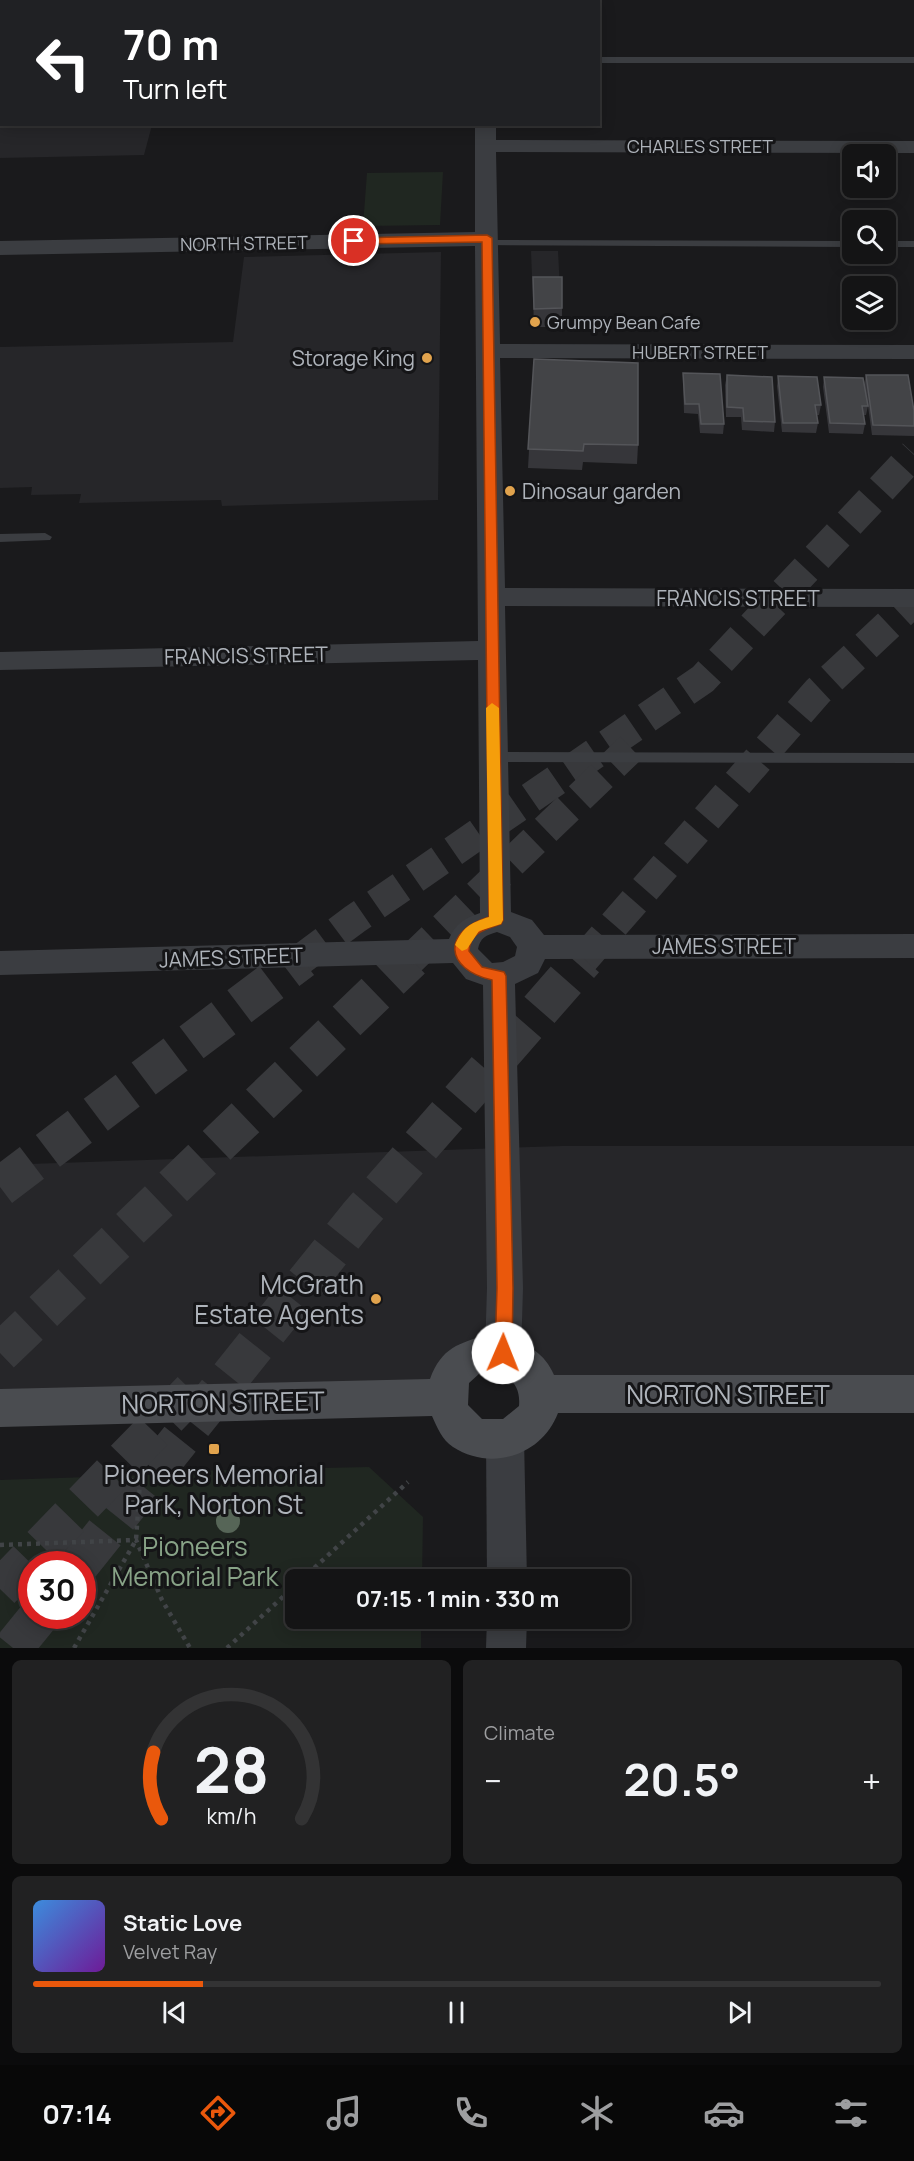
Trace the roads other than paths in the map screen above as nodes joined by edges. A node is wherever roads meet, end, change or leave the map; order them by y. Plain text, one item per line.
1 (600, 60) edge
2 (914, 60) edge
3 (485, 135) edge
4 (914, 147) edge
5 (487, 241) junction
6 (842, 244) edge
7 (896, 244) edge
8 (914, 244) edge
9 (0, 248) edge
10 (487, 351) junction
11 (914, 352) edge
12 (45, 537) dead end
13 (0, 538) edge
14 (491, 597) junction
15 (914, 598) edge
16 (491, 650) junction
17 (0, 661) edge
18 (493, 757) junction
19 (914, 758) edge
20 (496, 920) junction
21 (914, 946) edge
22 (534, 947) junction
23 (462, 951) junction
24 (0, 963) edge
25 (499, 976) junction
26 (503, 1353) junction
27 (541, 1394) junction
28 (914, 1394) edge
29 (445, 1397) junction
30 (0, 1408) edge
31 (505, 1438) junction
32 (507, 1569) edge
33 (507, 1629) edge
34 (506, 1648) edge

1 - 2 lane
3 - 4 street, CHARLES STREET
3 - 5 street
5 - 6 lane
5 - 9 street, NORTH STREET
5 - 10 street
7 - 8 lane
10 - 11 street, HUBERT STREET
10 - 14 street
12 - 13 lane
14 - 15 street, FRANCIS STREET
14 - 16 street
16 - 17 street, FRANCIS STREET
16 - 18 street
18 - 19 lane
18 - 20 street
20 - 22 street
20 - 23 street
21 - 22 street, JAMES STREET
22 - 25 street
23 - 24 street, JAMES STREET
23 - 25 street
25 - 26 street
26 - 27 street
26 - 29 street
27 - 28 street, NORTON STREET
27 - 31 street
29 - 30 street, NORTON STREET
29 - 31 street
31 - 32 street
33 - 34 street

